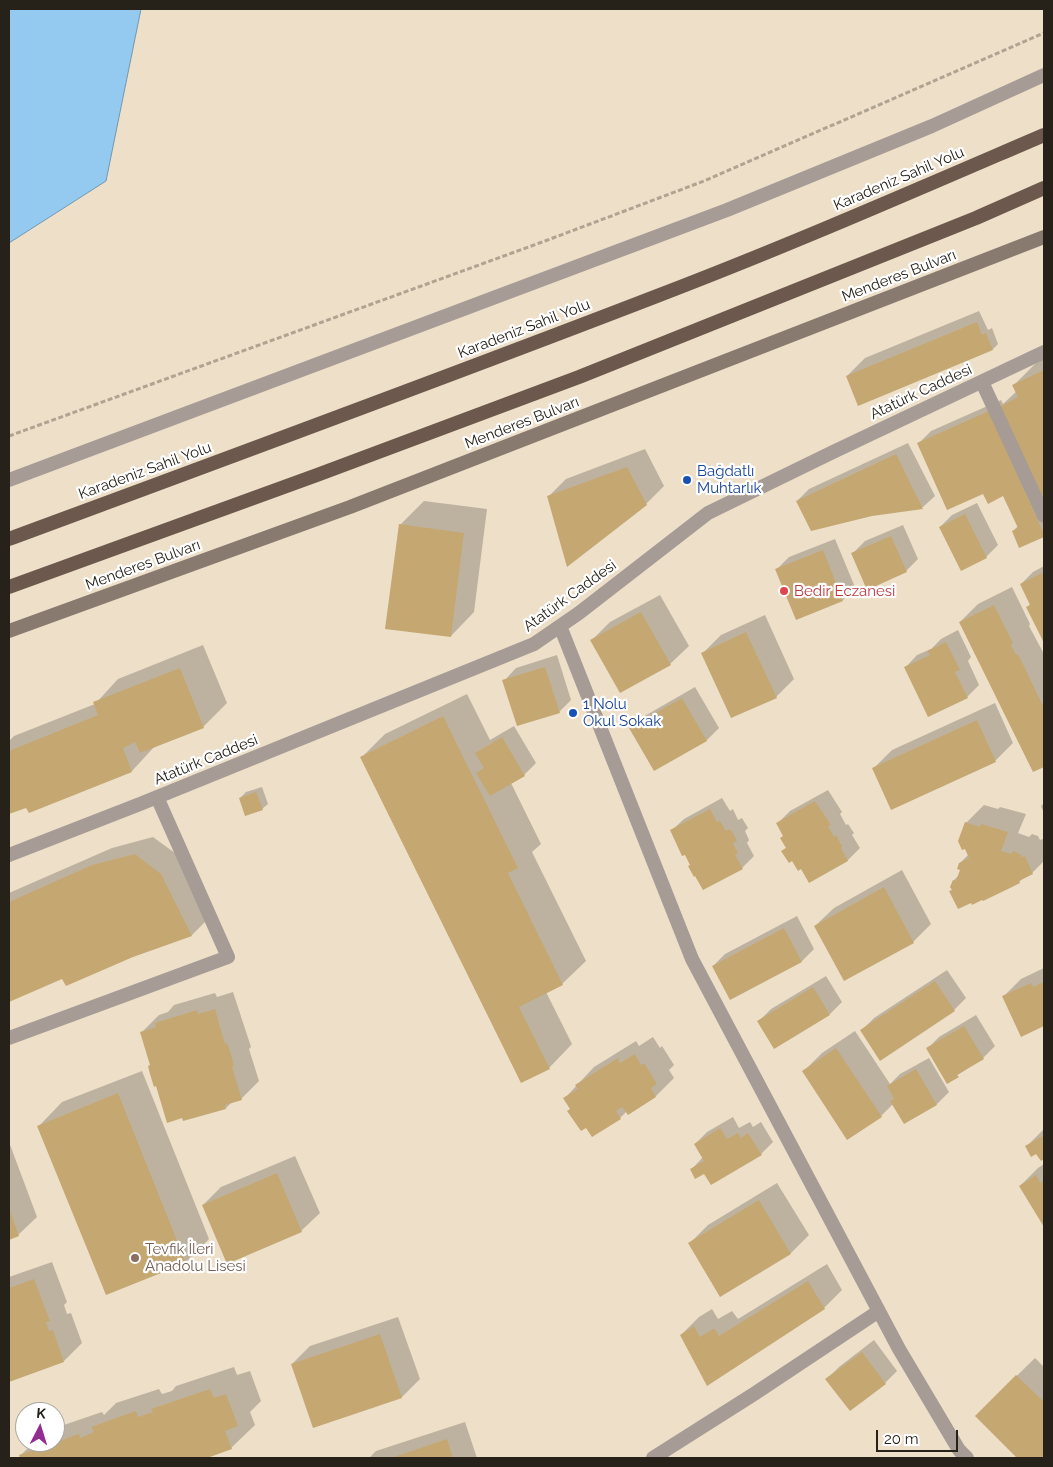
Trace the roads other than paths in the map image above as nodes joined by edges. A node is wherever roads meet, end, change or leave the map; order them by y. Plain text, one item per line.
1 (1044, 75) edge
2 (1044, 135) edge
3 (1044, 188) edge
4 (1044, 237) edge
5 (1044, 352) edge
6 (982, 382) junction
7 (9, 480) edge
8 (1044, 516) edge
9 (9, 539) edge
10 (9, 588) edge
11 (560, 626) junction
12 (9, 631) edge
13 (157, 797) junction
14 (9, 855) edge
15 (9, 1038) edge
16 (879, 1311) junction
17 (653, 1458) edge
18 (967, 1458) edge

1 - 7 street
2 - 9 highway, Karadeniz Sahil Yolu
3 - 10 highway
4 - 12 main road, Menderes Bulvarı
5 - 6 street, Atatürk Caddesi
6 - 8 street
6 - 11 street, Atatürk Caddesi
11 - 13 street, Atatürk Caddesi
11 - 16 street
13 - 14 street, Atatürk Caddesi
13 - 15 street
16 - 17 street
16 - 18 street

